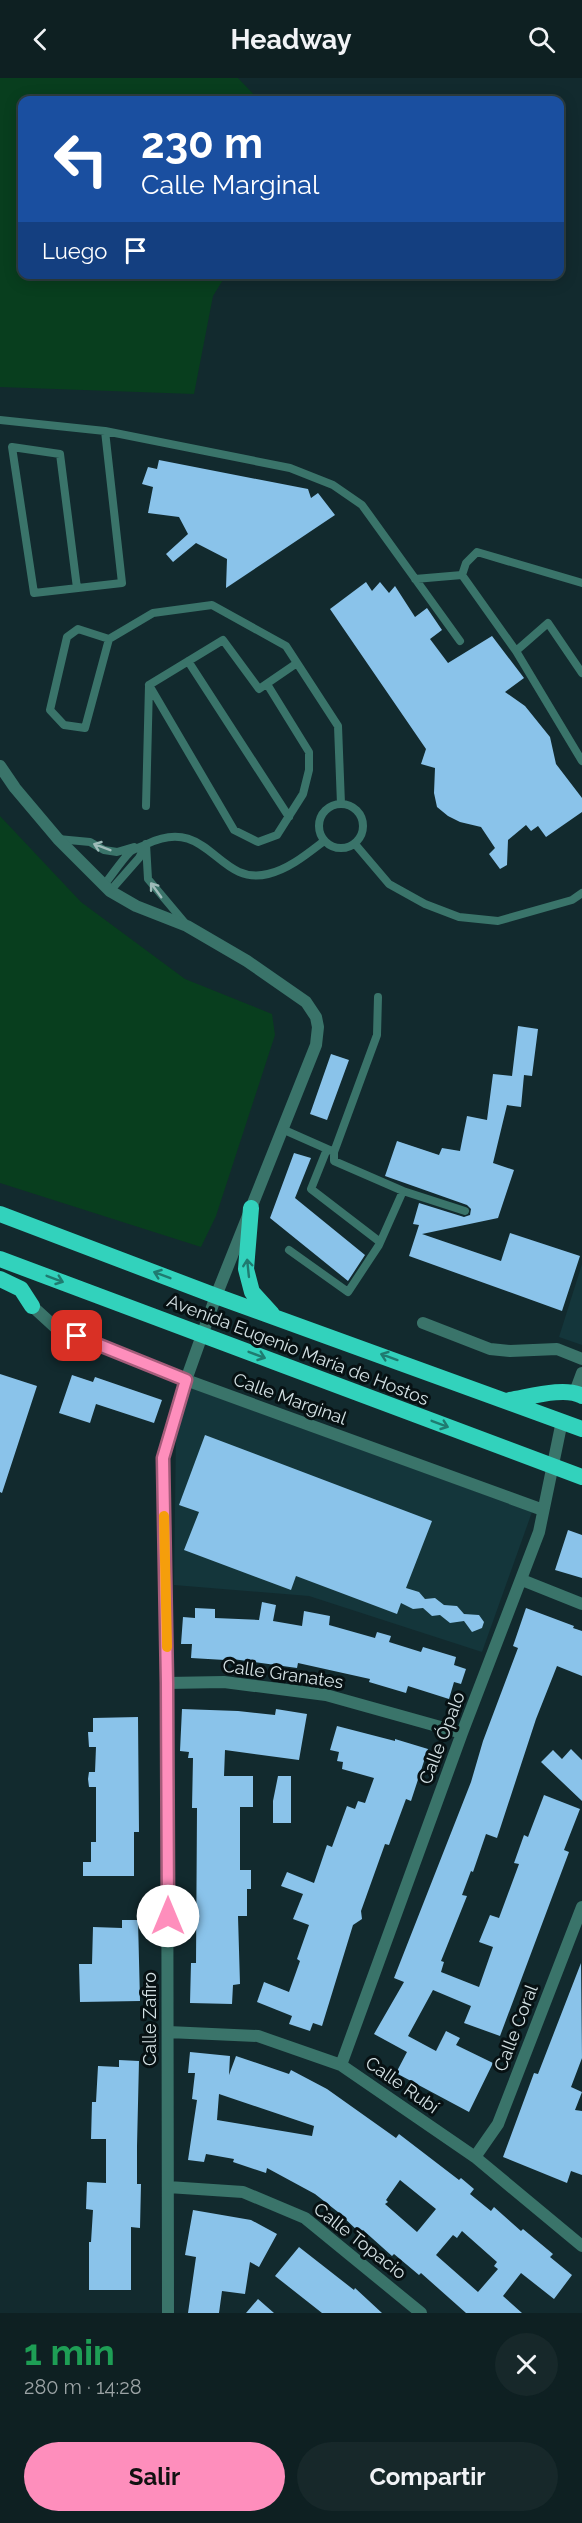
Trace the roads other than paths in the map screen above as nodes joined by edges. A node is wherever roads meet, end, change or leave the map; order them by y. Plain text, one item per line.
1 (0, 420) edge
2 (105, 432) junction
3 (462, 576) junction
4 (415, 579) junction
5 (582, 583) edge
6 (77, 588) junction
7 (109, 639) junction
8 (460, 641) dead end
9 (516, 651) junction
10 (188, 661) junction
11 (297, 663) junction
12 (582, 673) edge
13 (267, 684) junction
14 (148, 685) junction
15 (582, 761) edge
16 (0, 765) edge
17 (341, 804) junction
18 (146, 806) dead end
19 (289, 818) junction
20 (58, 839) junction
21 (324, 841) junction
22 (146, 844) junction
23 (355, 844) junction
24 (107, 888) junction
25 (582, 893) edge
26 (187, 926) junction
27 (378, 998) dead end
28 (282, 1129) junction
29 (330, 1151) junction
30 (403, 1191) junction
31 (251, 1208) junction
32 (465, 1211) dead end
33 (0, 1214) edge
34 (380, 1242) junction
35 (289, 1250) dead end
36 (0, 1258) edge
37 (0, 1279) edge
38 (216, 1296) junction
39 (32, 1306) joint
40 (275, 1317) junction
41 (423, 1323) dead end
42 (202, 1334) junction
43 (582, 1359) edge
44 (582, 1373) edge
45 (186, 1380) junction
46 (578, 1394) edge
47 (507, 1400) junction
48 (562, 1421) junction
49 (582, 1429) edge
50 (552, 1467) junction
51 (582, 1477) edge
52 (543, 1510) junction
53 (522, 1580) junction
54 (582, 1604) edge
55 (167, 1683) junction
56 (462, 1733) junction
57 (582, 1907) edge
58 (168, 2032) junction
59 (341, 2065) junction
60 (475, 2157) junction
61 (168, 2187) junction
62 (582, 2246) edge
63 (168, 2313) edge
64 (421, 2313) edge

1 - 2 lane
2 - 4 lane
2 - 6 lane
3 - 4 lane
3 - 5 lane
3 - 9 lane
4 - 8 lane
6 - 6 lane
7 - 7 lane
7 - 11 lane
9 - 12 lane
9 - 15 lane
10 - 13 lane
10 - 14 lane
10 - 19 lane
11 - 13 lane
11 - 17 lane
13 - 19 lane
14 - 18 lane
14 - 19 lane
16 - 20 street, Calle Zafiro
17 - 21 lane
17 - 23 lane
22 -> 20 lane
20 - 24 street, Calle Zafiro
21 - 22 lane
21 - 23 lane
22 - 24 lane
26 -> 22 lane
23 - 25 lane
24 - 26 street, Calle Zafiro
26 - 28 street, Calle Zafiro
27 - 29 lane
28 - 29 lane
28 - 31 street, Calle Zafiro
29 - 30 lane
29 - 34 lane
30 - 32 lane
30 - 34 lane
31 - 38 street, Calle Zafiro
40 -> 31 highway
38 -> 33 highway, Avenida Eugenio María de Hostos
34 - 35 lane
36 -> 42 highway, Avenida Eugenio María de Hostos
37 - 39 highway
38 - 40 highway, Avenida Eugenio María de Hostos
38 - 42 street, Calle Zafiro
39 - 45 street, Calle Marginal
47 -> 40 highway, Avenida Eugenio María de Hostos
41 - 43 street
42 - 45 street, Calle Zafiro
42 -> 50 highway, Avenida Eugenio María de Hostos
44 - 46 street
45 - 52 street, Calle Marginal
45 - 55 street, Calle Zafiro
46 - 47 highway
47 - 48 highway, Avenida Eugenio María de Hostos
48 - 49 highway, Avenida Eugenio María de Hostos
48 - 50 street, Calle Ópalo
50 - 51 highway, Avenida Eugenio María de Hostos
50 - 52 street, Calle Ópalo
52 - 53 street, Calle Ópalo
53 - 54 street
53 - 56 street, Calle Ópalo
55 - 56 street, Calle Granates
55 - 58 street, Calle Zafiro
56 - 59 street, Calle Ópalo
57 - 60 street, Calle Coral
58 - 59 street, Calle Rubí
58 - 61 street, Calle Zafiro
59 - 60 street, Calle Rubí
60 - 62 street, Calle Rubí
61 - 63 street, Calle Zafiro
61 - 64 street, Calle Topacio

